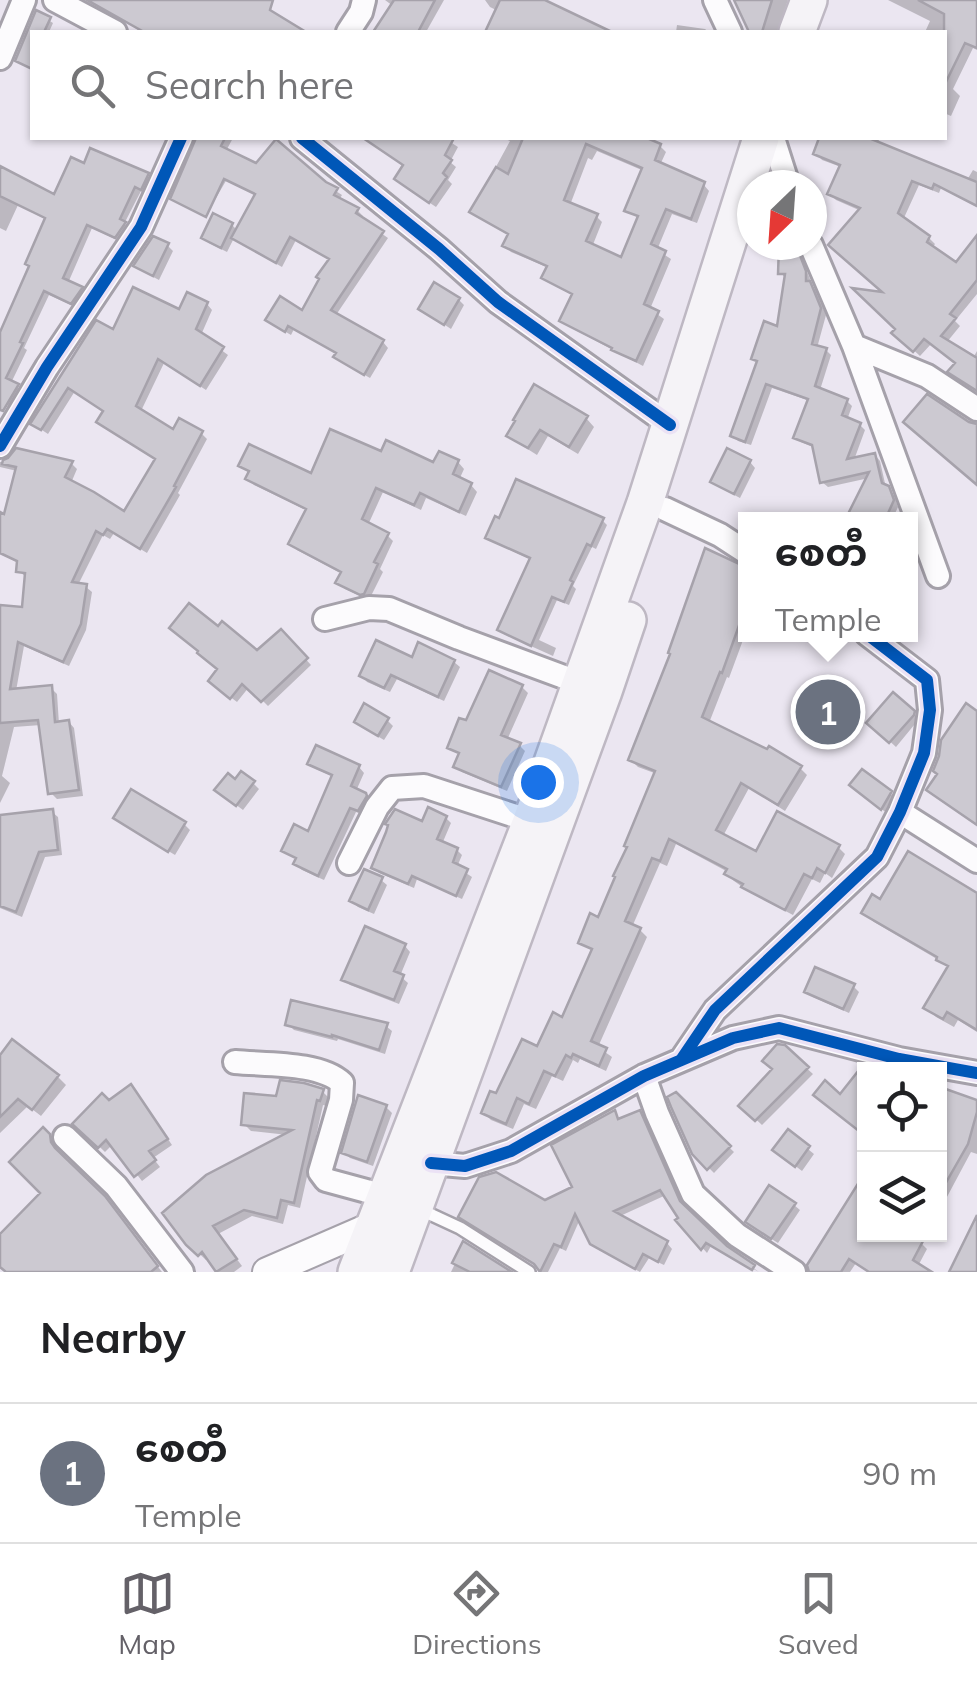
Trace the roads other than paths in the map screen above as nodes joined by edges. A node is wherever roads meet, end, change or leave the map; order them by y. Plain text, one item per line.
1 (24, 0) edge
2 (55, 0) edge
3 (364, 0) edge
4 (715, 0) edge
5 (809, 0) edge
6 (833, 0) edge
7 (111, 30) edge
8 (349, 30) edge
9 (729, 30) edge
10 (798, 30) edge
11 (822, 30) edge
12 (0, 58) edge
13 (179, 140) edge
14 (304, 140) edge
15 (775, 156) edge
16 (745, 260) edge
17 (817, 260) edge
18 (854, 346) junction
19 (977, 409) edge
20 (670, 425) junction
21 (0, 446) edge
22 (664, 509) junction
23 (915, 512) edge
24 (918, 521) edge
25 (738, 547) edge
26 (938, 576) dead end
27 (326, 619) dead end
28 (878, 642) edge
29 (580, 684) junction
30 (900, 812) junction
31 (531, 820) junction
32 (977, 861) edge
33 (349, 863) dead end
34 (681, 1060) junction
35 (235, 1062) dead end
36 (977, 1074) edge
37 (644, 1076) junction
38 (65, 1137) dead end
39 (431, 1163) junction
40 (391, 1210) junction
41 (182, 1272) edge
42 (267, 1272) edge
43 (356, 1272) edge
44 (391, 1272) edge
45 (529, 1272) edge
46 (794, 1272) edge

1 - 12 street
2 - 7 street
3 - 8 street
4 - 9 street
5 - 10 main road
6 - 11 main road
13 - 21 street
14 - 20 street
15 - 20 main road
16 - 22 main road
17 - 18 street
18 - 19 street
18 - 23 street
20 - 29 main road
22 - 25 street
22 - 39 main road
24 - 26 street
27 - 29 street
28 - 30 street
29 - 31 main road
30 - 32 street
30 - 34 street
31 - 33 street
31 - 40 main road
34 - 36 street
34 - 37 street
35 - 40 street
37 - 39 street
37 - 46 street
38 - 41 street
39 - 40 main road
40 - 42 street
40 - 43 main road
40 - 44 main road
40 - 45 lane

